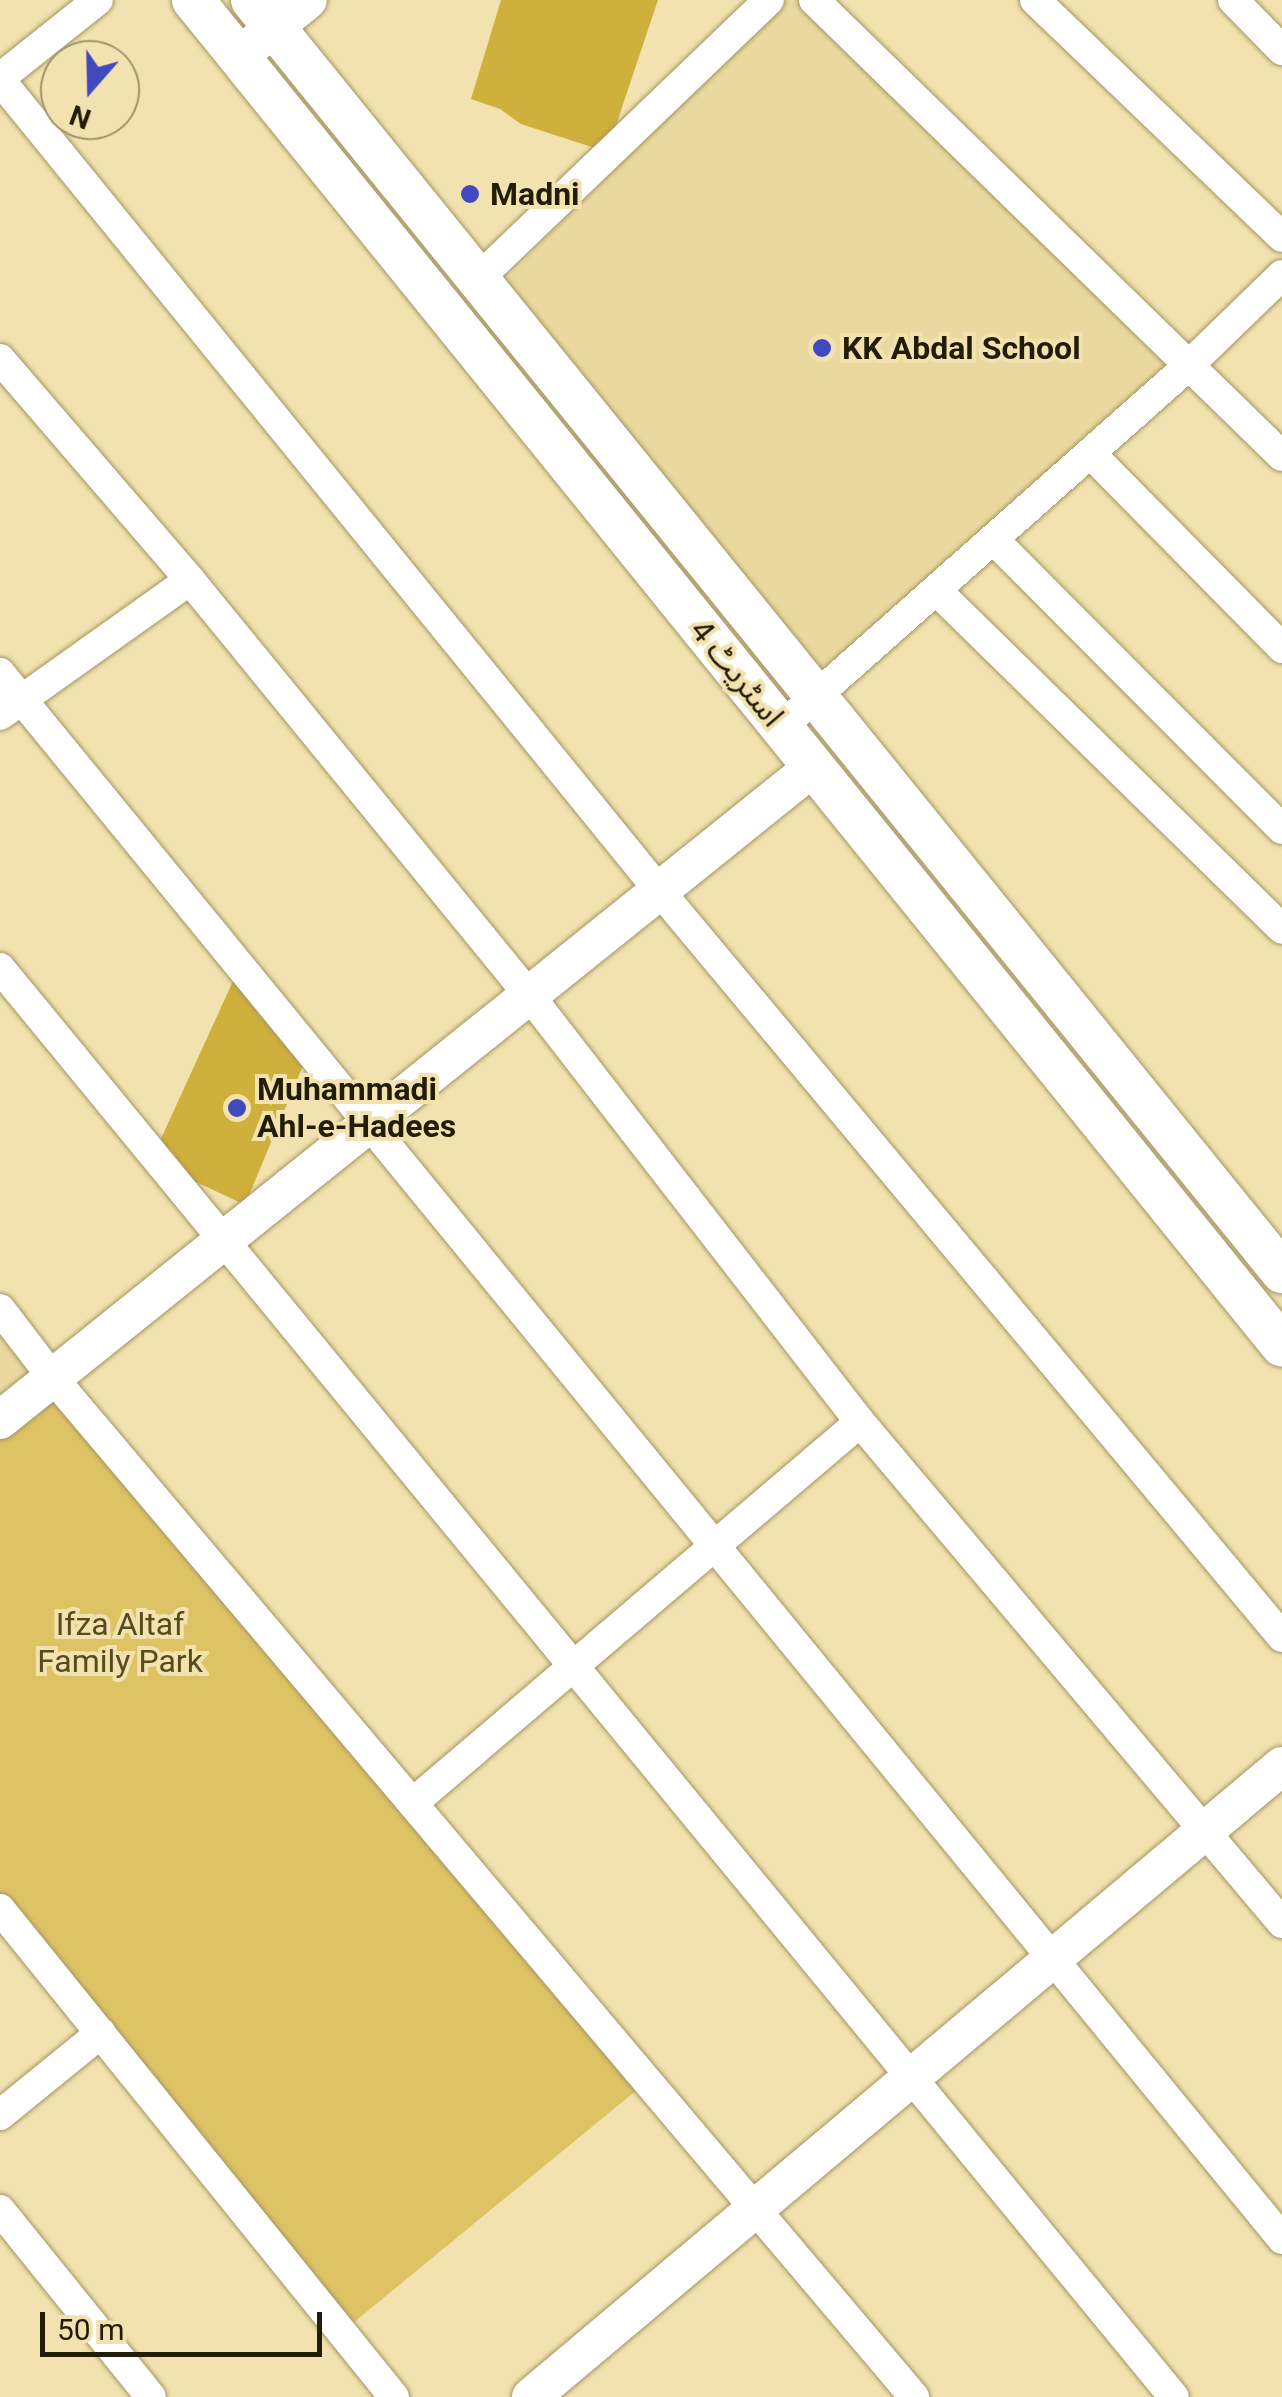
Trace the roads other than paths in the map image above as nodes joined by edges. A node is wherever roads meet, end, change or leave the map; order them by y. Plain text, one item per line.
1 (98, 0) edge
2 (192, 0) edge
3 (308, 0) edge
4 (769, 0) edge
5 (814, 0) edge
6 (1035, 0) edge
7 (1233, 0) edge
8 (263, 14) edge
9 (1282, 50) edge
10 (238, 57) junction
11 (0, 79) edge
12 (1282, 237) edge
13 (1282, 275) edge
14 (478, 278) junction
15 (0, 359) edge
16 (1187, 367) junction
17 (1090, 453) junction
18 (1282, 456) edge
19 (993, 540) junction
20 (190, 580) junction
21 (936, 590) junction
22 (1282, 648) edge
23 (0, 672) edge
24 (814, 698) junction
25 (10, 707) edge
26 (780, 728) junction
27 (812, 768) junction
28 (1282, 828) edge
29 (658, 889) junction
30 (1282, 929) edge
31 (0, 968) edge
32 (529, 995) junction
33 (368, 1124) junction
34 (225, 1240) junction
35 (1282, 1272) edge
36 (0, 1309) edge
37 (1282, 1346) edge
38 (53, 1378) junction
39 (0, 1420) edge
40 (860, 1422) junction
41 (713, 1547) junction
42 (1282, 1638) edge
43 (575, 1665) junction
44 (1282, 1766) edge
45 (414, 1802) junction
46 (1204, 1831) junction
47 (0, 1909) edge
48 (1282, 1923) edge
49 (1050, 1960) junction
50 (100, 2033) junction
51 (912, 2077) junction
52 (0, 2115) edge
53 (757, 2208) junction
54 (0, 2210) edge
55 (1282, 2239) edge
56 (152, 2397) edge
57 (394, 2397) edge
58 (531, 2397) edge
59 (914, 2397) edge
60 (1174, 2397) edge

1 - 11 street
2 - 10 main road, اسٹریٹ 4
3 - 8 street
4 - 14 street
5 - 16 street
6 - 12 street
7 - 9 street
8 - 10 street
8 - 14 main road, اسٹریٹ 4
10 - 26 main road, اسٹریٹ 4
11 - 29 street
13 - 16 street
14 - 24 main road, اسٹریٹ 4
15 - 20 street
16 - 17 street
16 - 18 street
17 - 19 street
17 - 22 street
19 - 21 street
19 - 28 street
20 - 25 street
20 - 32 street
21 - 24 street
21 - 30 street
23 - 25 street
24 - 26 street
24 - 35 main road, اسٹریٹ 4
25 - 33 street
26 - 27 main road, اسٹریٹ 4
27 - 29 street
27 - 37 main road, اسٹریٹ 4
29 - 32 street
29 - 42 street
31 - 34 street
32 - 33 street
32 - 40 street
33 - 34 street
33 - 41 street
34 - 38 street
34 - 43 street
36 - 38 street
38 - 39 street
38 - 45 street
40 - 41 street
40 - 46 street
41 - 43 street
41 - 49 street
43 - 45 street
43 - 51 street
44 - 46 street
45 - 53 street
46 - 48 street
46 - 49 street
47 - 50 street
49 - 51 street
49 - 55 street
50 - 52 street
50 - 57 street
51 - 53 street
51 - 60 street
53 - 58 street
53 - 59 street
54 - 56 street

